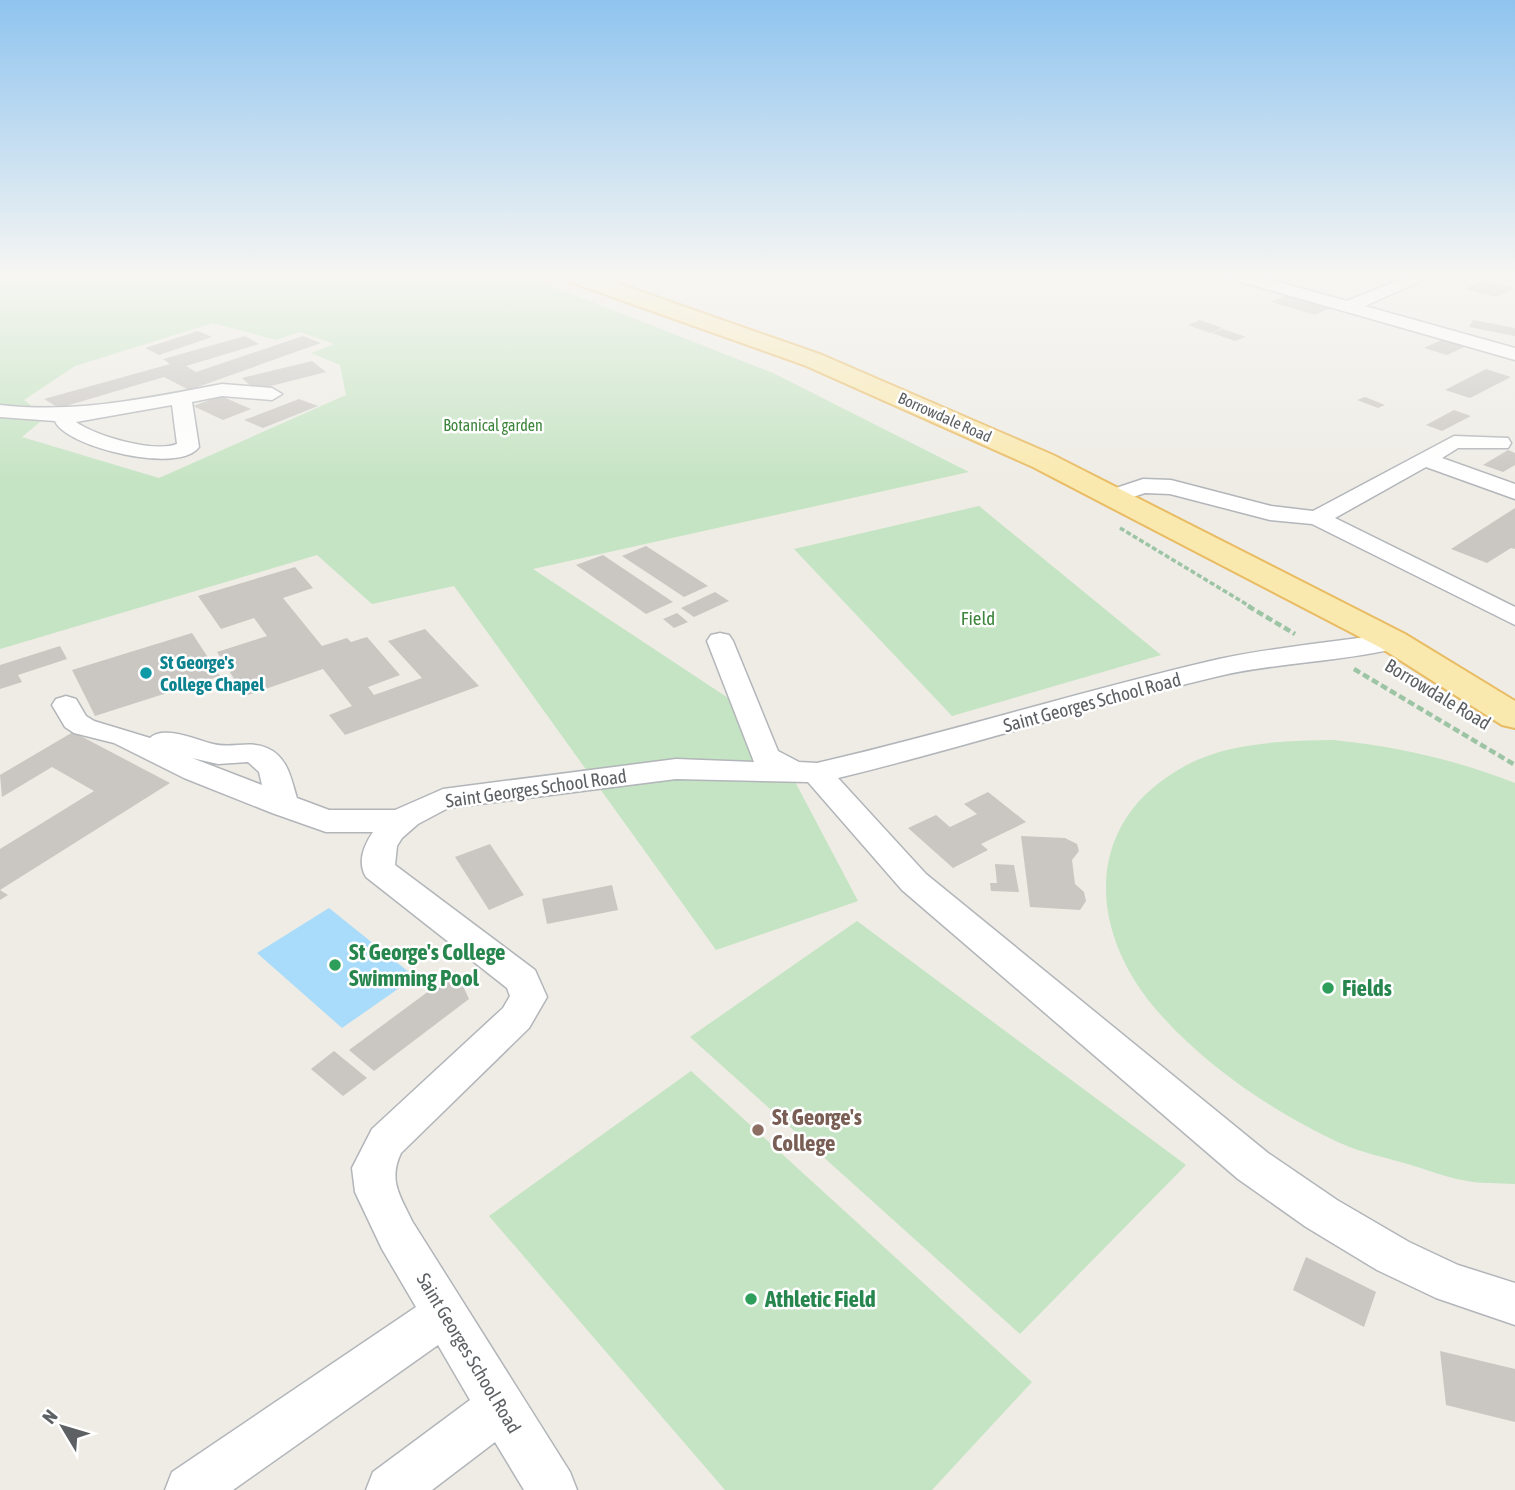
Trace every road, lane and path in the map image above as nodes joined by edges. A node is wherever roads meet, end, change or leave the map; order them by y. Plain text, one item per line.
1 (765, 344) edge
2 (1479, 344) edge
3 (1515, 354) edge
4 (272, 394) dead end
5 (181, 397) junction
6 (0, 411) edge
7 (65, 415) junction
8 (1500, 443) dead end
9 (1424, 459) junction
10 (1515, 492) edge
11 (1112, 497) junction
12 (1317, 517) junction
13 (1132, 522) junction
14 (1515, 617) edge
15 (720, 641) dead end
16 (1377, 644) junction
17 (1327, 653) junction
18 (66, 705) dead end
19 (1515, 717) edge
20 (1515, 740) edge
21 (1515, 765) edge
22 (817, 773) junction
23 (403, 821) junction
24 (1515, 1304) edge
25 (444, 1313) junction
26 (501, 1407) junction
27 (190, 1490) edge
28 (391, 1490) edge
29 (552, 1490) edge

1 - 11 main road, Borrowdale Road
2 - 3 street
4 - 5 street
5 - 7 street
5 - 7 street
6 - 7 street
8 - 9 street
9 - 10 street
9 - 12 street
11 - 12 street
11 - 13 main road, Borrowdale Road
12 - 14 street
13 - 16 main road, Borrowdale Road
13 - 17 path
15 - 22 street
16 - 17 street, Saint Georges School Road
16 - 19 main road, Borrowdale Road
16 - 20 main road, Borrowdale Road
17 - 21 path
17 - 22 street, Saint Georges School Road
18 - 23 street
22 - 23 street, Saint Georges School Road
22 - 24 street
23 - 25 street, Saint Georges School Road
25 - 26 street, Saint Georges School Road
25 - 27 street
26 - 28 street
26 - 29 street, Saint Georges School Road

